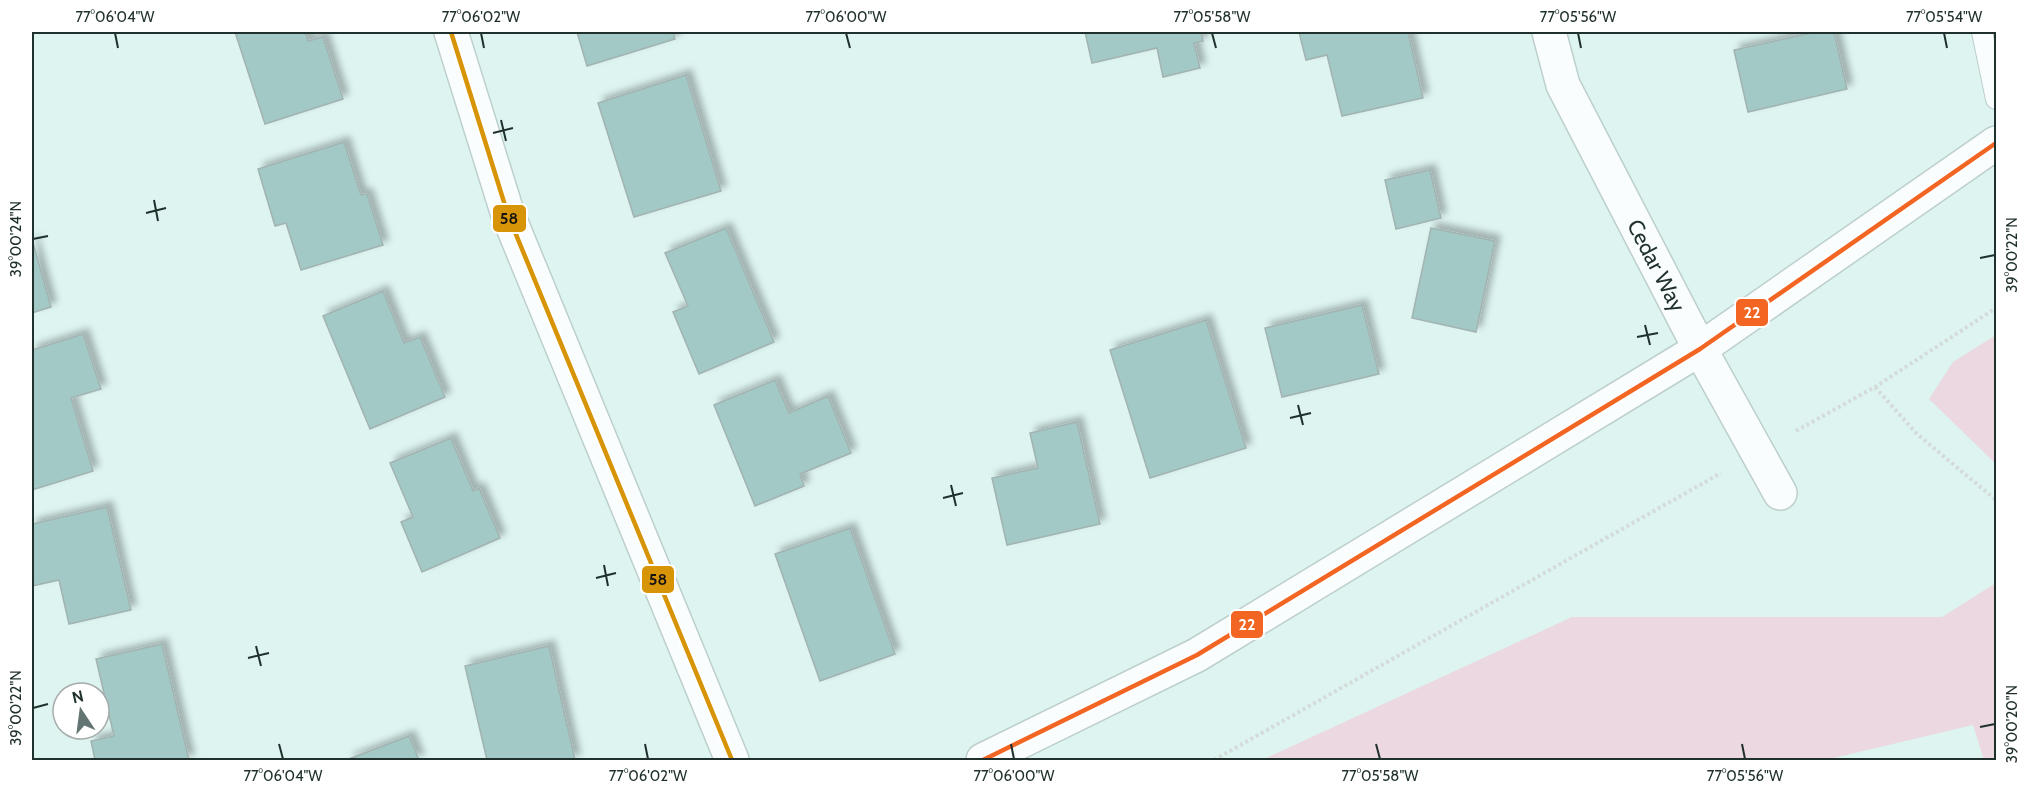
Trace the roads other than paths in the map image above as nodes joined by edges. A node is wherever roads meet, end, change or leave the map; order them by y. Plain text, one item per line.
1 (452, 32) edge
2 (1549, 32) edge
3 (1982, 32) edge
4 (1996, 99) edge
5 (1996, 143) edge
6 (1700, 349) junction
7 (1780, 493) dead end
8 (732, 760) edge
9 (983, 760) edge

1 - 8 street
2 - 6 street, Cedar Way
3 - 4 lane
5 - 6 street
6 - 7 street, Cedar Way
6 - 9 street

